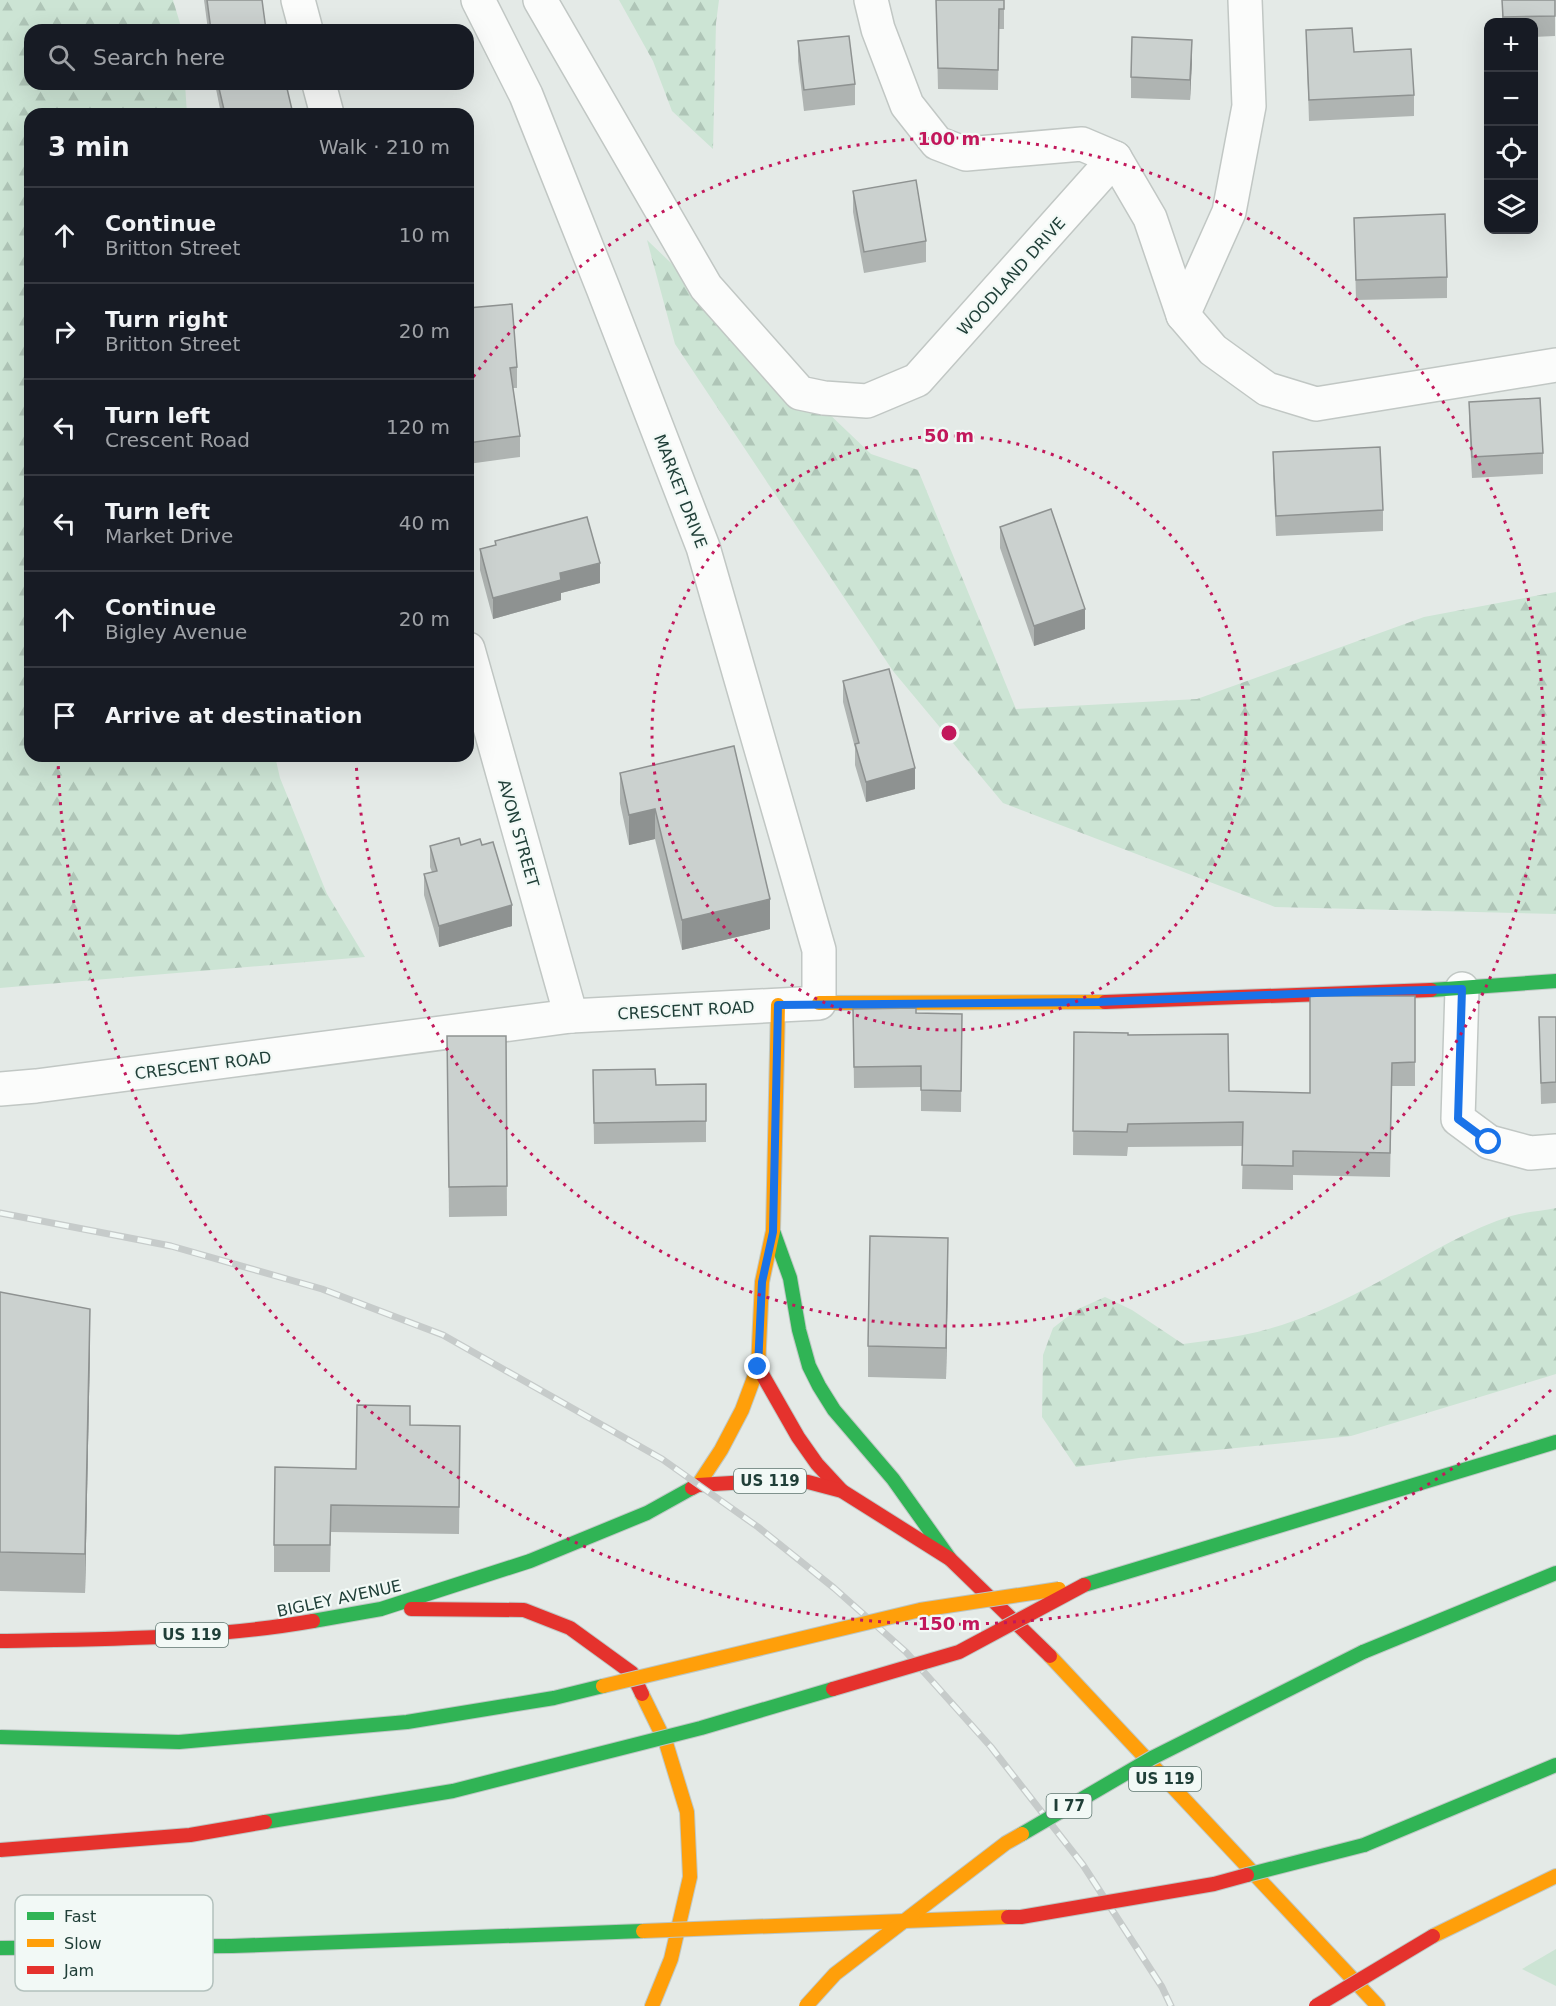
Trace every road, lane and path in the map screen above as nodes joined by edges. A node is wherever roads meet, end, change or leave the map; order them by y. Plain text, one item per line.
1 (298, 0) edge
2 (478, 0) edge
3 (540, 0) edge
4 (871, 0) edge
5 (1245, 0) edge
6 (304, 24) edge
7 (321, 90) edge
8 (325, 108) edge
9 (1115, 158) junction
10 (1183, 315) junction
11 (1556, 365) edge
12 (474, 670) edge
13 (1556, 981) edge
14 (1462, 989) junction
15 (819, 1003) junction
16 (778, 1005) junction
17 (571, 1016) junction
18 (0, 1089) edge
19 (1556, 1151) edge
20 (773, 1232) junction
21 (758, 1367) junction
22 (1556, 1442) edge
23 (698, 1485) junction
24 (842, 1491) junction
25 (950, 1558) junction
26 (1556, 1573) edge
27 (1084, 1585) junction
28 (381, 1609) junction
29 (0, 1641) edge
30 (0, 1737) edge
31 (1556, 1765) edge
32 (0, 1850) edge
33 (1556, 1876) edge
34 (213, 1946) edge
35 (0, 1948) edge
36 (15, 1948) edge
37 (1344, 1970) junction
38 (1351, 1997) dead end
39 (652, 2006) edge
40 (806, 2006) edge
41 (1316, 2006) edge
42 (1378, 2006) edge

1 - 6 street
2 - 15 street, MARKET DRIVE
3 - 9 street, WOODLAND DRIVE
4 - 9 street
5 - 10 street
7 - 8 street
9 - 10 street
10 - 11 street
12 - 17 street, AVON STREET
13 - 14 main road, CRESCENT ROAD
14 - 15 main road, CRESCENT ROAD
14 - 19 street
15 - 16 street, CRESCENT ROAD
16 - 17 street, CRESCENT ROAD
16 - 20 main road
17 - 18 street, CRESCENT ROAD
20 - 21 main road, BIGLEY AVENUE
20 - 25 main road
21 - 23 main road, BIGLEY AVENUE
21 - 24 main road
22 - 27 main road
23 - 24 main road, BIGLEY AVENUE / US 119
23 - 28 main road, BIGLEY AVENUE / US 119
24 - 25 main road, US 119
25 - 37 main road, US 119
26 - 40 main road, I 77, bridge
27 - 30 main road, bridge
27 - 32 main road, bridge
28 - 29 main road, BIGLEY AVENUE / US 119
28 - 39 main road
31 - 34 main road, bridge
33 - 41 main road, bridge
35 - 36 main road, bridge
37 - 38 main road
37 - 42 main road, US 119

